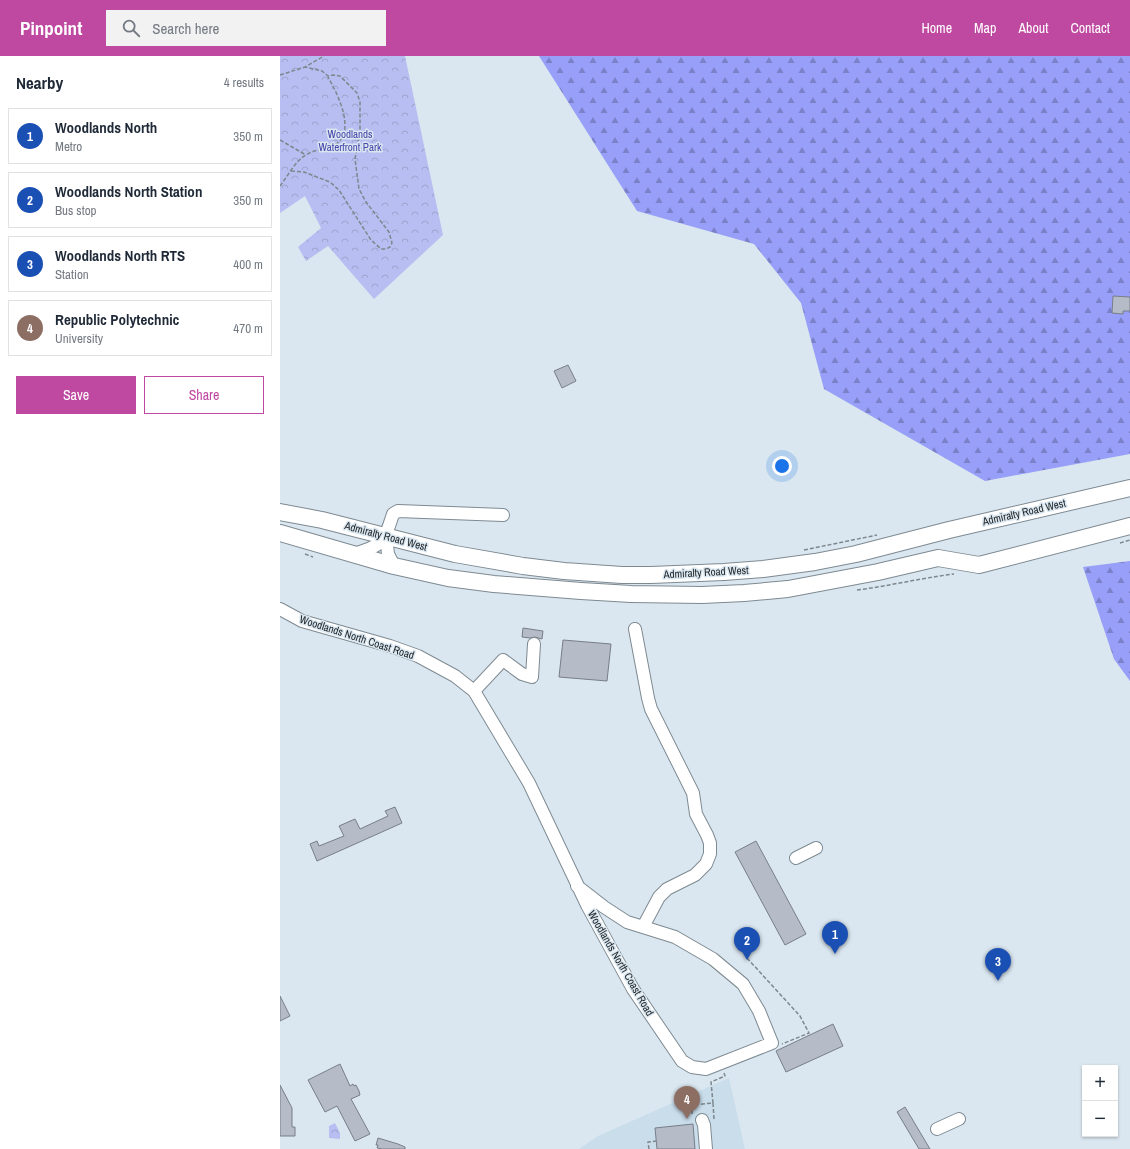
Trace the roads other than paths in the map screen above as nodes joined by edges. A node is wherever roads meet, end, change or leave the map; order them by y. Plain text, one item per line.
1 (1130, 488) edge
2 (1130, 491) edge
3 (1110, 492) junction
4 (280, 512) edge
5 (503, 515) dead end
6 (1130, 526) edge
7 (280, 533) edge
8 (386, 536) junction
9 (353, 554) junction
10 (394, 566) junction
11 (280, 609) edge
12 (635, 629) dead end
13 (534, 644) dead end
14 (474, 691) junction
15 (816, 848) dead end
16 (796, 858) dead end
17 (577, 886) junction
18 (643, 927) junction
19 (959, 1119) dead end
20 (702, 1120) dead end
21 (937, 1129) dead end
22 (706, 1149) edge

1 - 3 main road, Admiralty Road West
2 - 3 main road
3 - 8 main road, Admiralty Road West
4 - 8 main road, Admiralty Road West
5 - 8 street
6 - 10 main road, Admiralty Road West
7 - 9 main road, Admiralty Road West
8 - 9 street
8 - 10 street
9 - 10 main road, Admiralty Road West
11 - 14 street, Woodlands North Coast Road
12 - 18 street
13 - 14 street
14 - 17 street, Woodlands North Coast Road
15 - 16 street
17 - 18 street, Woodlands North Coast Road
17 - 18 street, Woodlands North Coast Road
19 - 21 street
20 - 22 street

